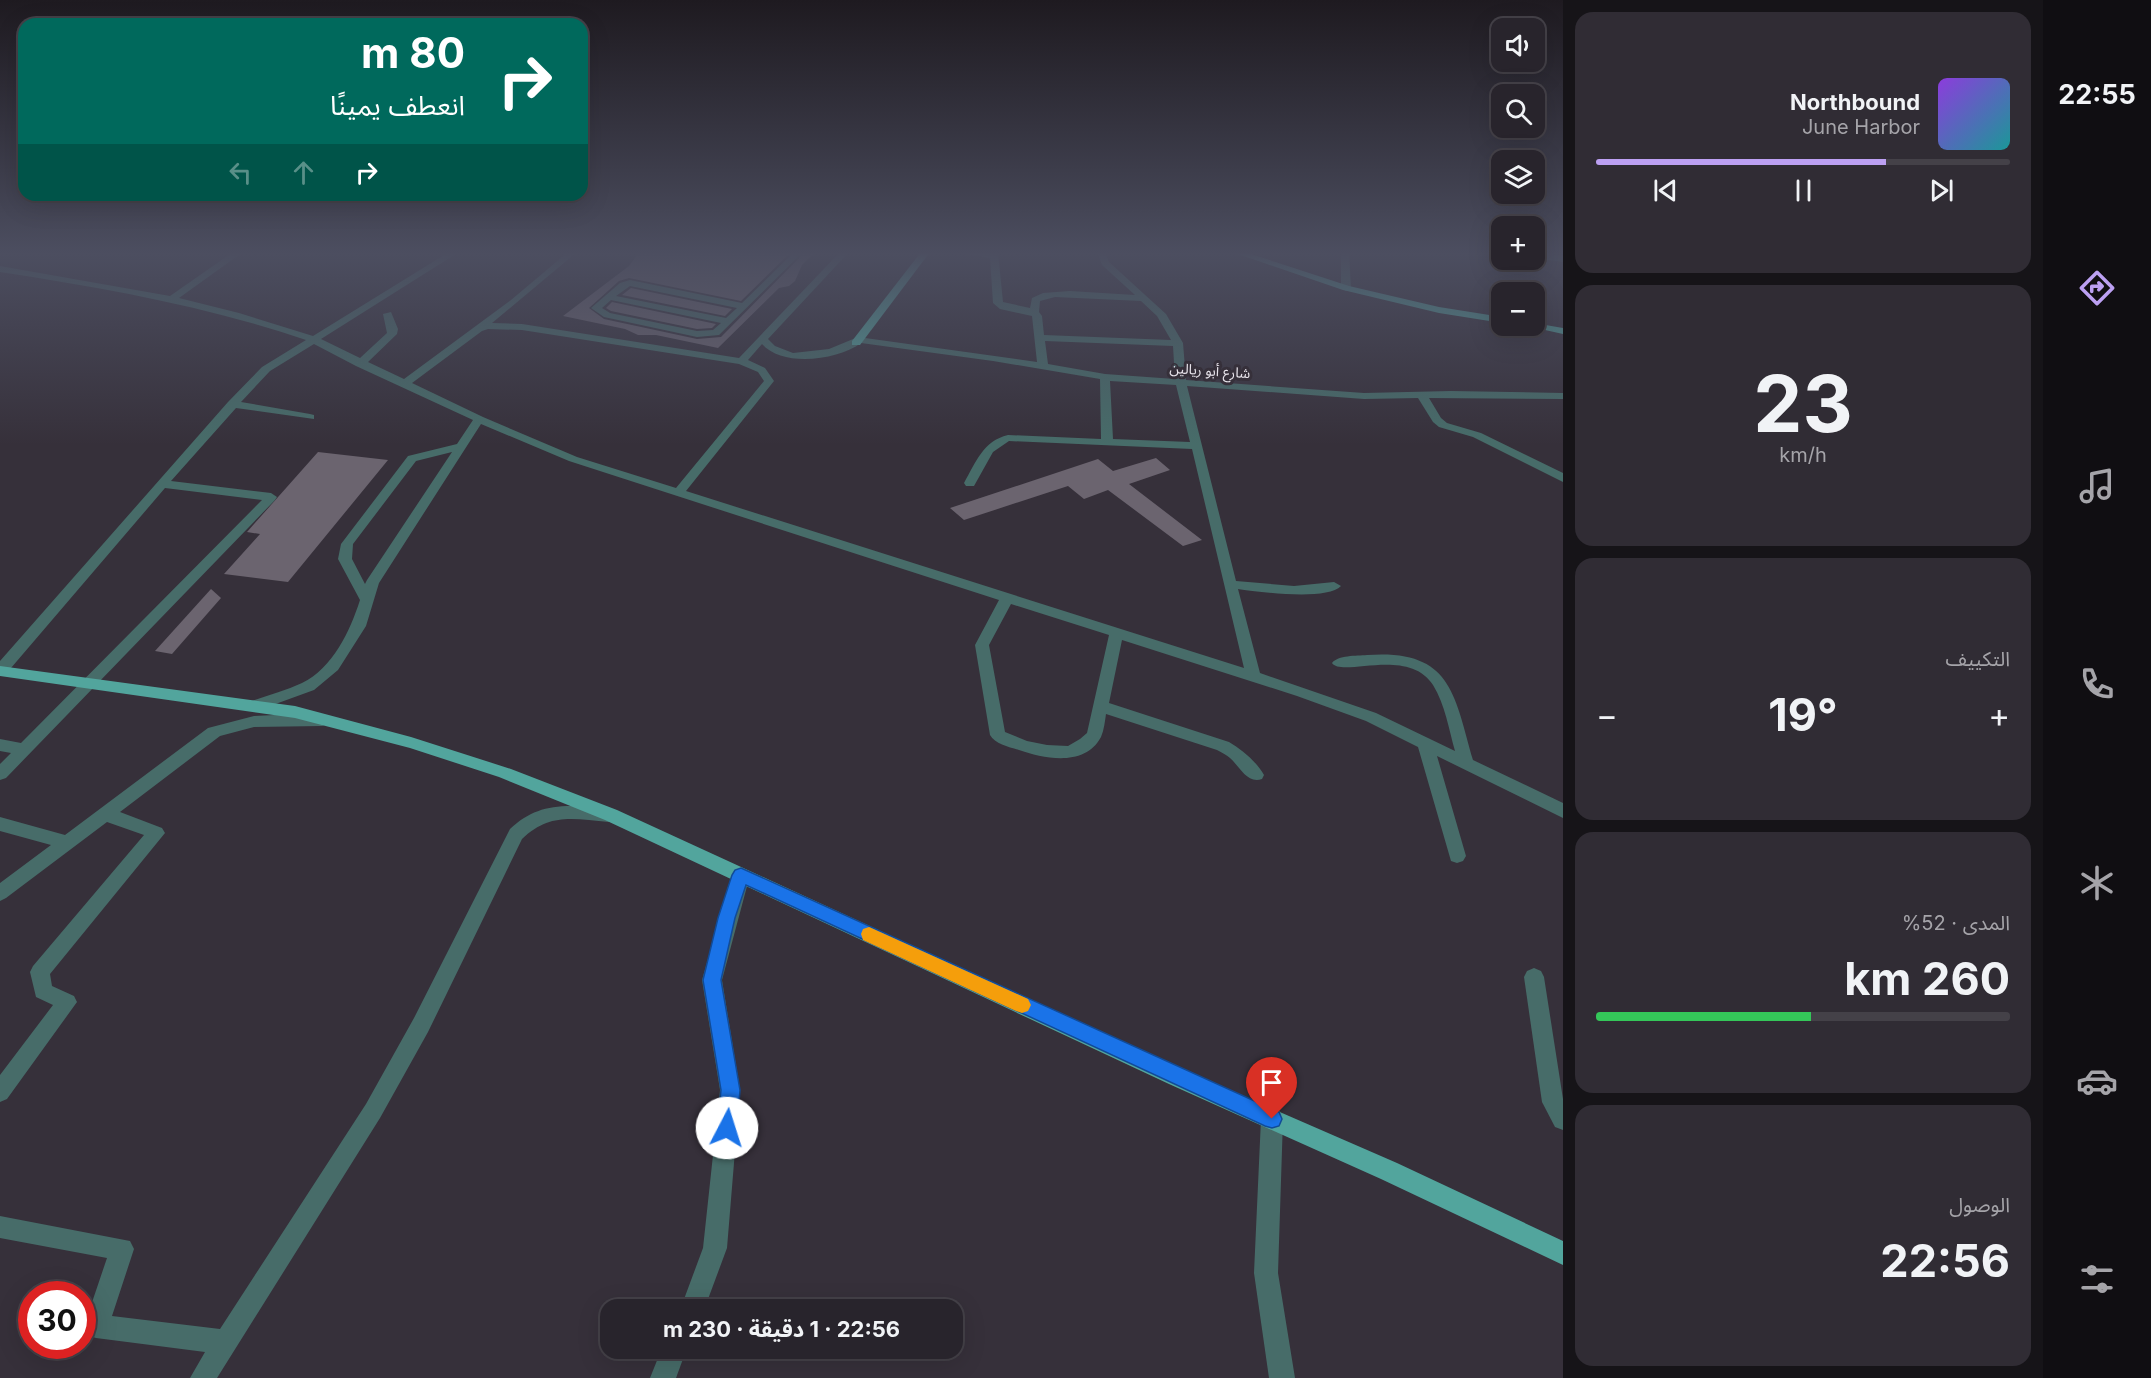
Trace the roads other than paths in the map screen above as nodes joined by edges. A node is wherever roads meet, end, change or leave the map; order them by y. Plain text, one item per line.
1 (240, 316) edge
2 (349, 316) edge
3 (389, 316) edge
4 (494, 316) edge
5 (613, 316) edge
6 (705, 316) edge
7 (733, 316) edge
8 (784, 316) edge
9 (877, 316) edge
10 (1037, 316) edge
11 (1162, 316) edge
12 (728, 321) junction
13 (1545, 328) edge
14 (474, 330) junction
15 (1563, 331) edge
16 (1040, 338) junction
17 (312, 339) junction
18 (763, 339) junction
19 (857, 342) junction
20 (1178, 343) junction
21 (810, 356) junction
22 (741, 361) junction
23 (360, 364) junction
24 (770, 366) junction
25 (1043, 366) junction
26 (1104, 377) junction
27 (1181, 383) junction
28 (404, 384) junction
29 (1422, 395) junction
30 (1563, 396) edge
31 (232, 404) junction
32 (310, 417) dead end
33 (479, 419) junction
34 (1107, 442) junction
35 (463, 446) junction
36 (1196, 446) junction
37 (1563, 478) edge
38 (970, 483) dead end
39 (162, 484) junction
40 (678, 493) junction
41 (1229, 584) junction
42 (1334, 586) dead end
43 (1007, 598) junction
44 (366, 599) junction
45 (1117, 632) junction
46 (1340, 663) dead end
47 (0, 671) edge
48 (1253, 676) junction
49 (90, 683) junction
50 (254, 706) junction
51 (1100, 706) junction
52 (329, 720) junction
53 (1425, 742) junction
54 (0, 745) edge
55 (24, 749) junction
56 (1466, 763) junction
57 (0, 774) edge
58 (1256, 775) dead end
59 (1563, 810) edge
60 (106, 814) junction
61 (611, 815) junction
62 (0, 824) edge
63 (69, 843) junction
64 (1457, 855) dead end
65 (741, 875) junction
66 (0, 893) edge
67 (1534, 977) dead end
68 (0, 1092) edge
69 (1272, 1119) junction
70 (1563, 1119) edge
71 (0, 1227) edge
72 (1563, 1253) edge
73 (696, 1299) edge
74 (225, 1342) junction
75 (671, 1359) edge
76 (204, 1378) edge
77 (663, 1378) edge
78 (1282, 1378) edge

1 - 17 street
2 - 17 street
3 - 23 street
4 - 14 street
5 - 12 street
6 - 12 street
7 - 12 street
8 - 18 street
9 - 19 main road
10 - 16 street
11 - 20 street
13 - 15 main road
14 - 22 street
14 - 28 street
16 - 20 street
16 - 25 street
17 - 23 street
17 - 31 street
18 - 21 street
18 - 22 street
19 - 21 street
19 - 25 street, شارع أبو ريالين
20 - 27 street
21 - 24 street
22 - 24 street
23 - 28 street
24 - 40 street
25 - 26 street, شارع أبو ريالين
26 - 27 street, شارع أبو ريالين
26 - 34 street
27 - 29 street, شارع أبو ريالين
27 - 36 street
28 - 33 street
29 - 30 street, شارع أبو ريالين
29 - 37 street
31 - 32 street
31 - 39 street
33 - 35 street
33 - 40 street
34 - 36 street
34 - 38 street
35 - 44 street
35 - 44 street
36 - 41 street
39 - 47 street
39 - 49 street
40 - 43 street
41 - 42 street
41 - 48 street
43 - 45 street
43 - 51 street
44 - 50 street
45 - 48 street
45 - 51 street
46 - 56 street
47 - 49 main road
48 - 53 street
49 - 50 main road
49 - 55 street
50 - 52 main road
51 - 58 street
52 - 60 street
52 - 61 main road
53 - 56 street
53 - 64 street
54 - 55 street
55 - 57 street
56 - 59 street
60 - 63 street
60 - 68 street
61 - 65 main road
61 - 74 street
62 - 63 street
63 - 66 street
65 - 69 main road
65 - 73 street
67 - 70 street
69 - 72 main road
69 - 78 street
71 - 74 street
74 - 76 street
75 - 77 street

